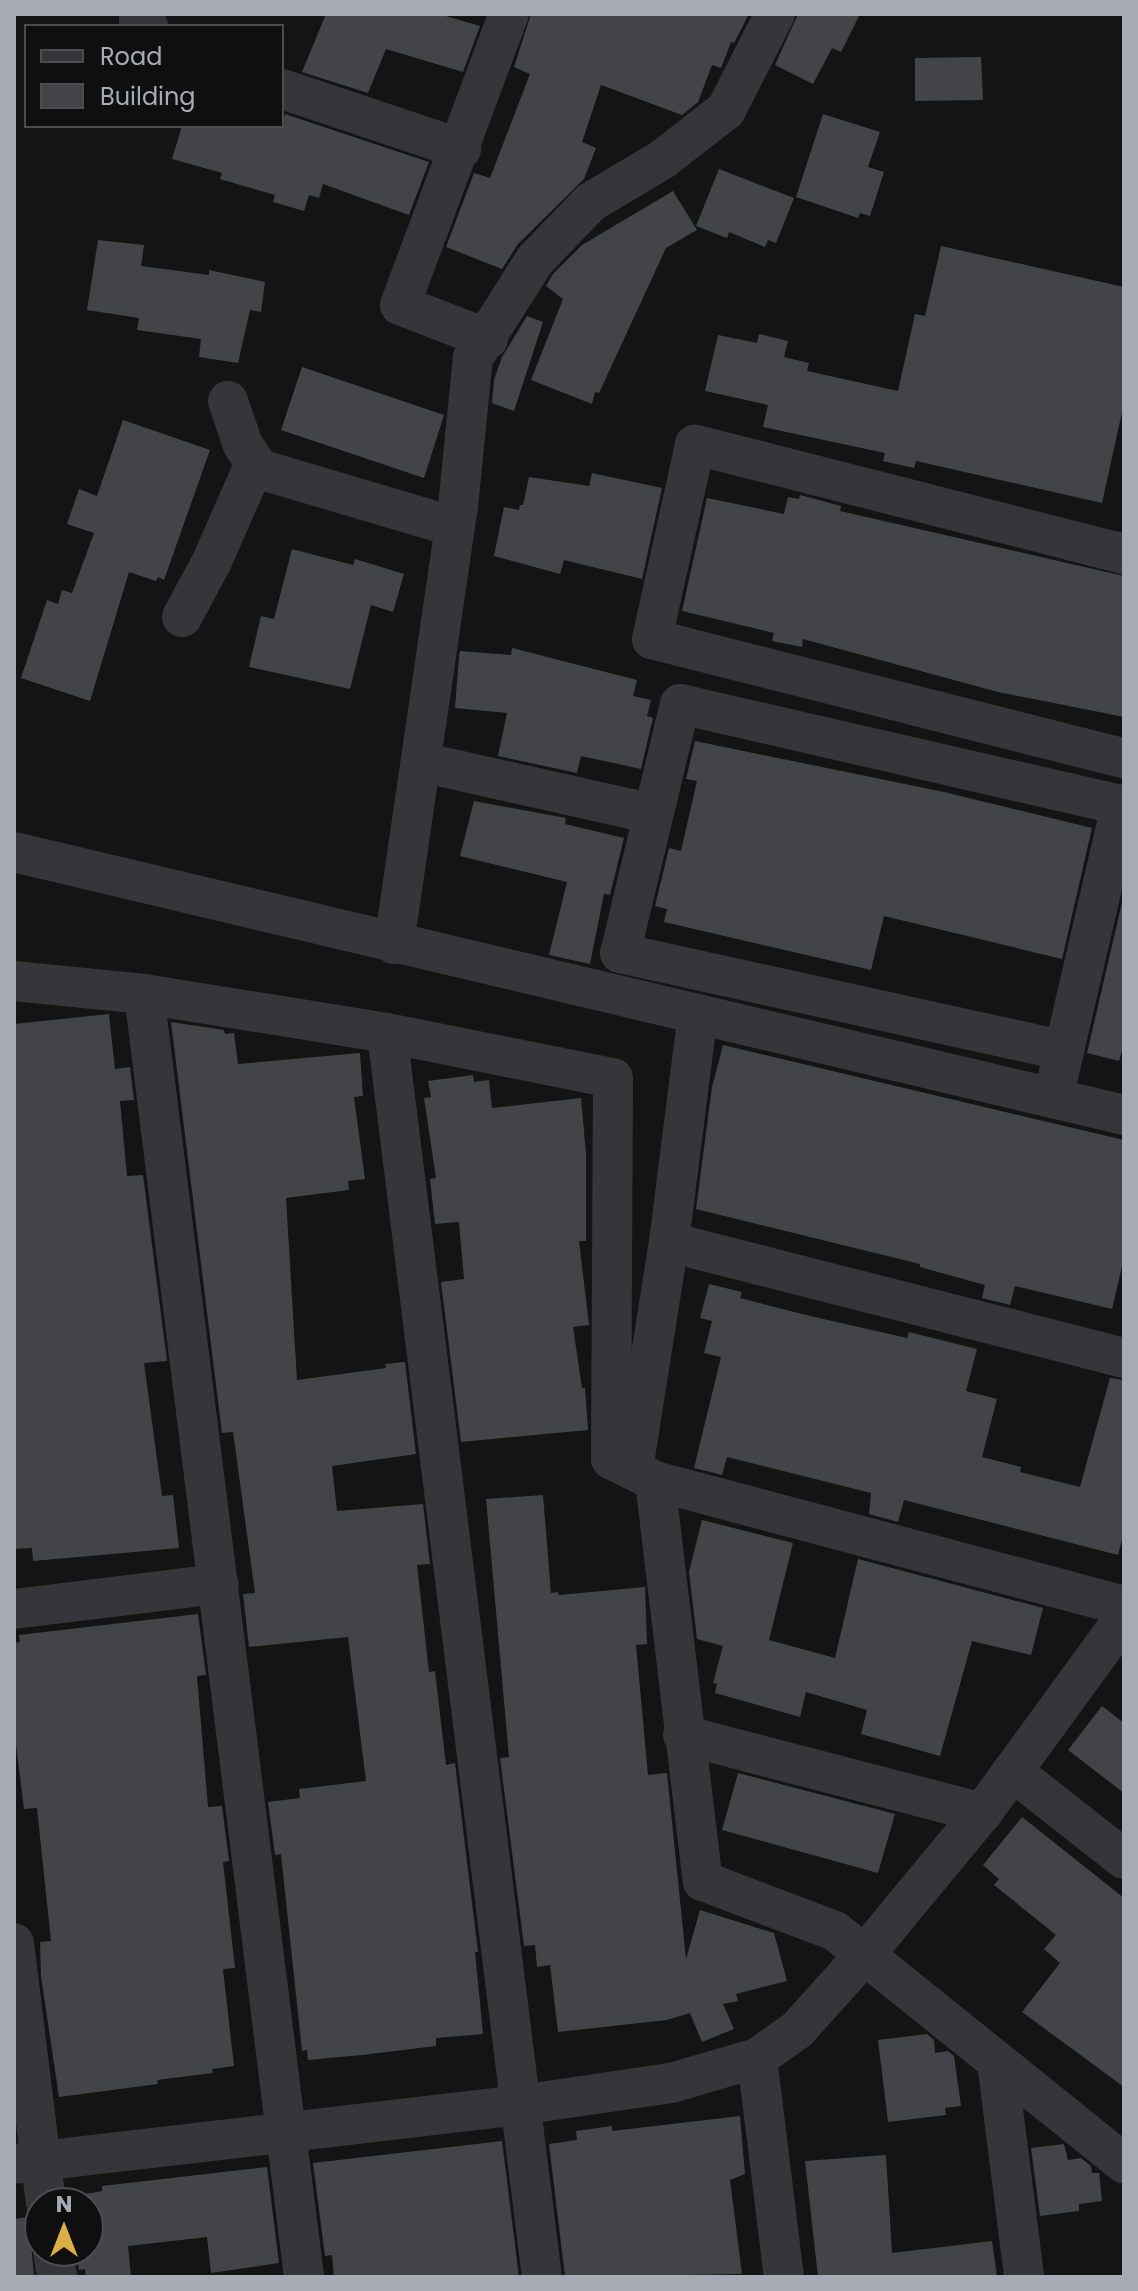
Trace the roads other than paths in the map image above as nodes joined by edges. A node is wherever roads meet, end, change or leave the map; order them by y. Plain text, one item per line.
1 (509, 14) edge
2 (775, 14) edge
3 (284, 90) edge
4 (461, 149) junction
5 (488, 339) junction
6 (228, 401) dead end
7 (259, 469) junction
8 (455, 527) junction
9 (1122, 543) edge
10 (182, 617) dead end
11 (1124, 758) edge
12 (421, 762) junction
13 (653, 814) junction
14 (14, 852) edge
15 (394, 944) junction
16 (14, 981) edge
17 (144, 994) junction
18 (698, 1014) junction
19 (387, 1033) junction
20 (1064, 1051) junction
21 (1053, 1098) junction
22 (1124, 1115) edge
23 (669, 1242) junction
24 (1124, 1358) edge
25 (644, 1475) junction
26 (218, 1584) junction
27 (1124, 1606) edge
28 (14, 1609) edge
29 (1124, 1618) edge
30 (683, 1735) junction
31 (1012, 1771) junction
32 (982, 1813) junction
33 (1124, 1859) edge
34 (14, 1943) edge
35 (866, 1953) junction
36 (757, 2058) junction
37 (997, 2062) junction
38 (520, 2105) junction
39 (286, 2130) junction
40 (27, 2162) edge
41 (1124, 2163) edge
42 (39, 2187) edge
43 (304, 2277) edge
44 (542, 2277) edge
45 (784, 2277) edge
46 (1024, 2277) edge

1 - 4 street
2 - 5 street
3 - 4 street
4 - 5 street
5 - 8 street
6 - 7 street
7 - 8 street
7 - 10 street
8 - 12 street
9 - 11 street
12 - 13 street
12 - 15 street
13 - 20 street
13 - 20 street
14 - 15 street
15 - 18 street
16 - 17 street
17 - 19 street
17 - 26 street
18 - 21 street
18 - 23 street
19 - 25 street
19 - 38 street
20 - 21 street
21 - 22 street
23 - 24 street
23 - 25 street
25 - 27 street
25 - 30 street
26 - 28 street
26 - 39 street
29 - 31 street
30 - 32 street
30 - 35 street
31 - 32 street
31 - 33 street
32 - 35 street
34 - 40 street
35 - 36 street
35 - 37 street
36 - 38 street
36 - 45 street
37 - 41 street
37 - 46 street
38 - 39 street
38 - 44 street
39 - 40 street
39 - 43 street
40 - 42 street

